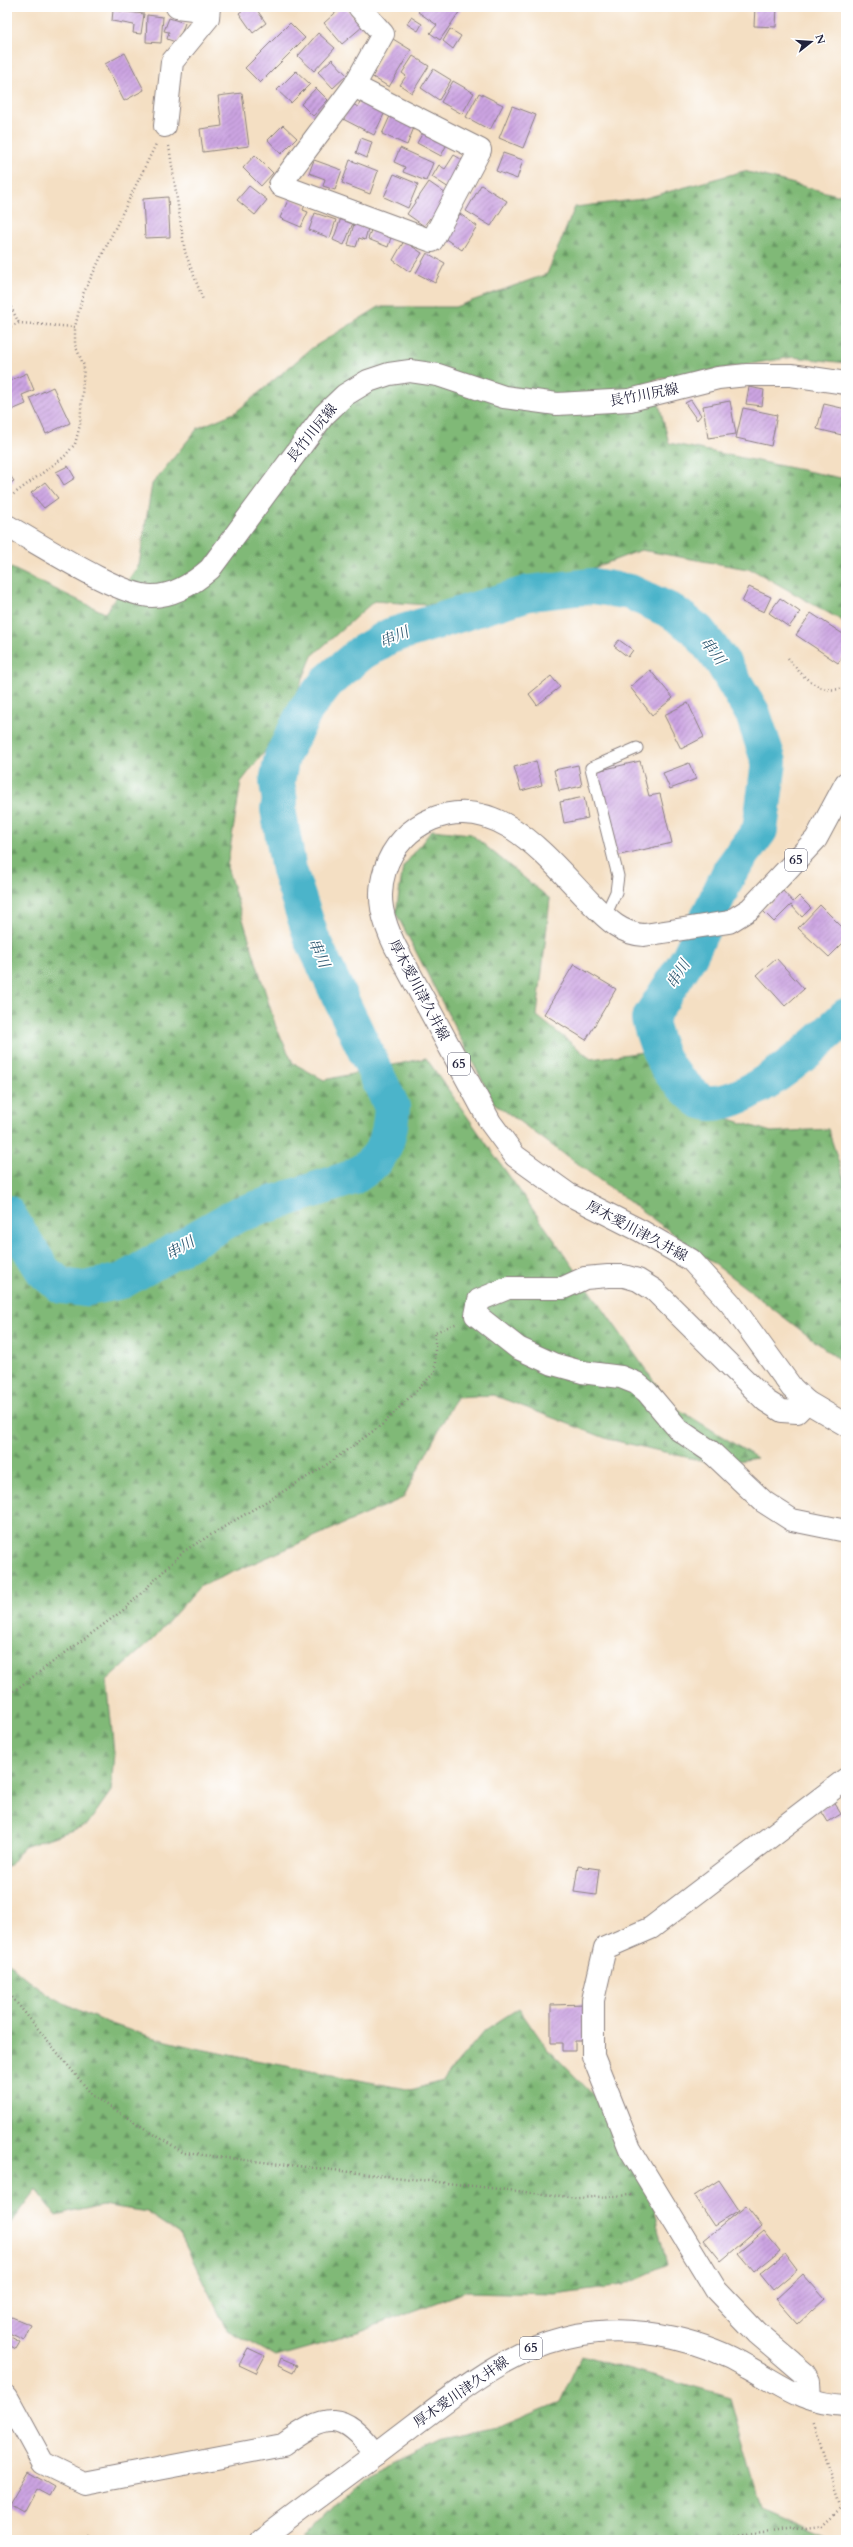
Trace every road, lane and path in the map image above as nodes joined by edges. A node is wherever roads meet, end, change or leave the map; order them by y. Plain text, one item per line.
1 (177, 7) edge
2 (209, 7) edge
3 (359, 7) edge
4 (354, 86) junction
5 (166, 126) junction
6 (7, 300) edge
7 (203, 300) dead end
8 (20, 323) junction
9 (75, 327) junction
10 (7, 328) edge
11 (846, 383) edge
12 (7, 499) edge
13 (7, 526) edge
14 (788, 658) dead end
15 (846, 687) edge
16 (636, 748) dead end
17 (846, 783) edge
18 (605, 916) junction
19 (476, 1315) junction
20 (807, 1402) junction
21 (846, 1425) edge
22 (846, 1530) edge
23 (7, 1696) edge
24 (846, 1779) edge
25 (7, 1991) edge
26 (657, 2193) junction
27 (7, 2397) edge
28 (810, 2400) junction
29 (846, 2406) edge
30 (376, 2454) junction
31 (261, 2540) edge
32 (707, 2540) edge

1 - 2 main road
2 - 5 main road
3 - 4 main road
4 - 4 main road
5 - 7 path
5 - 9 path
6 - 8 path
8 - 9 path
8 - 10 path
9 - 12 path
11 - 13 main road, 長竹川尻線
14 - 15 path
16 - 18 lane
17 - 18 main road, 厚木愛川津久井線 / 65
18 - 20 main road, 厚木愛川津久井線 / 65
19 - 20 main road
19 - 22 main road
19 - 23 path
20 - 21 main road, 厚木愛川津久井線 / 65
24 - 26 main road
25 - 26 path
26 - 28 main road
27 - 30 main road
28 - 29 main road, 厚木愛川津久井線 / 65
28 - 30 main road, 厚木愛川津久井線 / 65
28 - 32 path
30 - 31 main road, 厚木愛川津久井線 / 65

